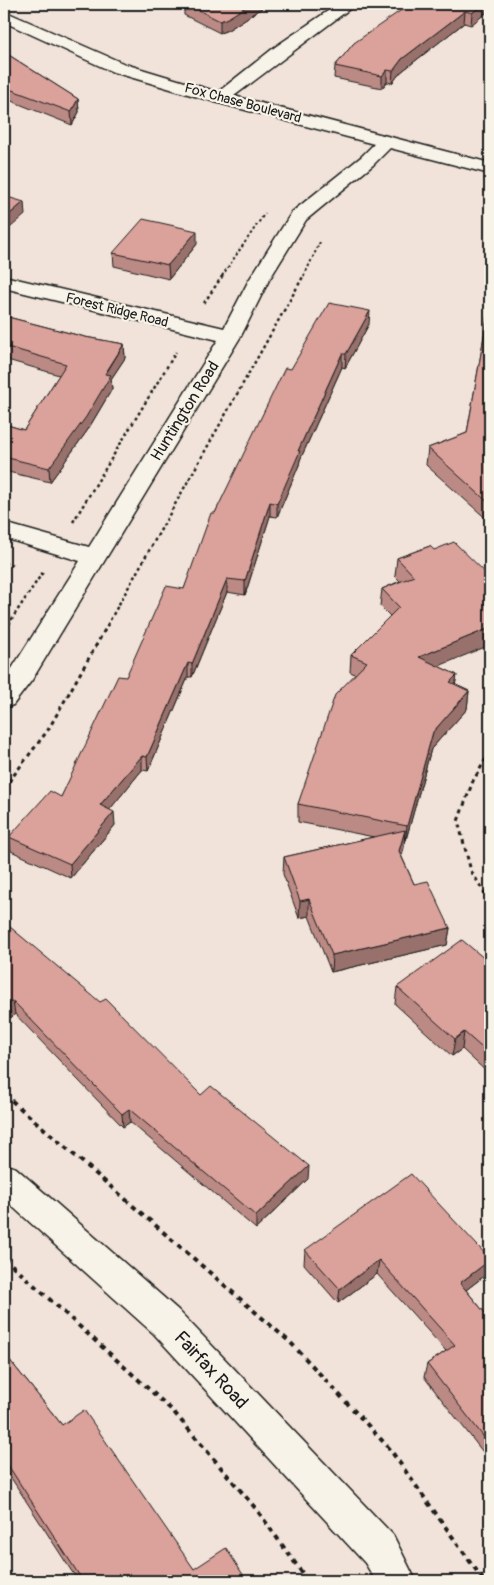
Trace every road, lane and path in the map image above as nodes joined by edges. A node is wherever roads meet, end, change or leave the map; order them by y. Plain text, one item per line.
1 (348, 4) edge
2 (4, 16) edge
3 (221, 98) junction
4 (386, 142) junction
5 (490, 169) edge
6 (320, 240) dead end
7 (4, 282) edge
8 (231, 336) junction
9 (4, 530) edge
10 (94, 557) junction
11 (4, 699) edge
12 (490, 752) edge
13 (4, 788) edge
14 (490, 901) edge
15 (4, 1094) edge
16 (4, 1178) edge
17 (4, 1258) edge
18 (308, 1581) edge
19 (397, 1581) edge
20 (484, 1581) edge

1 - 3 street
2 - 3 street, Fox Chase Boulevard
3 - 4 street, Fox Chase Boulevard
4 - 5 street, Fox Chase Boulevard
4 - 8 street, Huntington Road
6 - 13 path
7 - 8 street, Forest Ridge Road
8 - 10 street, Huntington Road
9 - 10 street
10 - 11 street, Huntington Road
12 - 14 path
15 - 20 path
16 - 19 street, Fairfax Road
17 - 18 path

